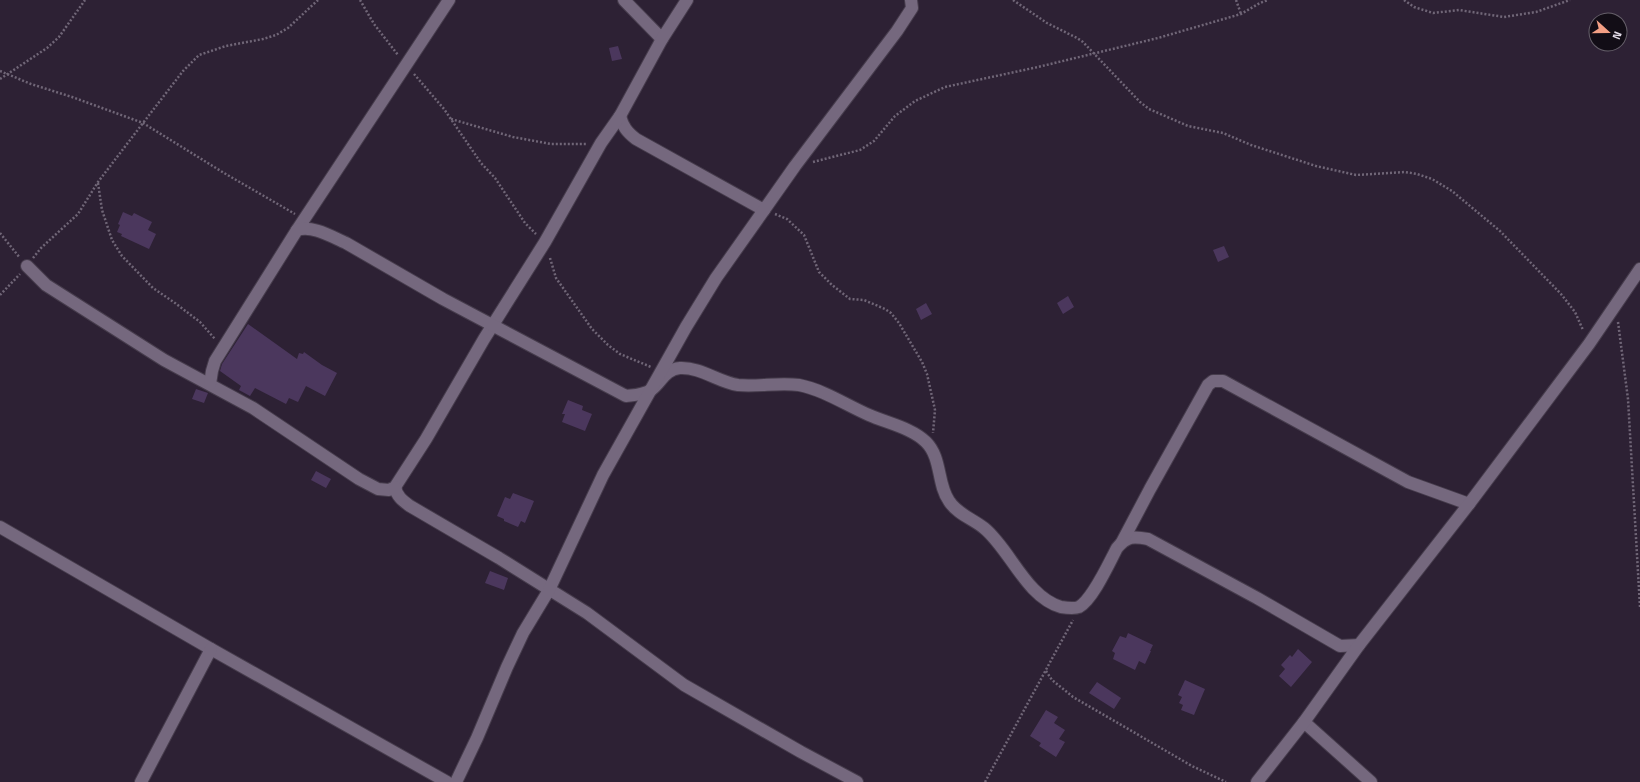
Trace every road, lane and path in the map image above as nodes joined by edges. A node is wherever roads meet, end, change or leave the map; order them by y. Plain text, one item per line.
1 (85, 0) edge
2 (318, 0) edge
3 (360, 0) edge
4 (449, 0) edge
5 (624, 0) edge
6 (687, 0) edge
7 (911, 0) edge
8 (1013, 0) edge
9 (1236, 0) edge
10 (1268, 0) edge
11 (1404, 0) edge
12 (1570, 0) edge
13 (1242, 14) junction
14 (662, 39) junction
15 (1094, 53) junction
16 (406, 65) junction
17 (0, 71) edge
18 (7, 74) junction
19 (0, 79) edge
20 (620, 116) junction
21 (451, 118) junction
22 (143, 122) junction
23 (593, 144) dead end
24 (795, 166) junction
25 (98, 182) junction
26 (764, 210) junction
27 (300, 225) junction
28 (0, 233) edge
29 (544, 242) junction
30 (27, 266) junction
31 (1640, 269) edge
32 (0, 295) edge
33 (1616, 303) junction
34 (492, 326) junction
35 (1589, 344) junction
36 (223, 349) junction
37 (661, 372) junction
38 (210, 384) junction
39 (651, 390) junction
40 (932, 451) junction
41 (395, 487) junction
42 (1469, 504) junction
43 (0, 527) edge
44 (1122, 542) junction
45 (549, 590) junction
46 (1078, 607) junction
47 (1640, 607) edge
48 (1359, 645) junction
49 (211, 649) junction
50 (1046, 671) junction
51 (1304, 722) junction
52 (142, 782) edge
53 (447, 782) edge
54 (456, 782) edge
55 (857, 782) edge
56 (985, 782) edge
57 (1226, 782) edge
58 (1257, 782) edge
59 (1371, 782) edge

1 - 18 path
2 - 22 path
3 - 16 path
4 - 16 street
5 - 14 street
6 - 14 street
7 - 24 street
8 - 15 path
9 - 13 path
10 - 13 path
11 - 12 path
13 - 15 path
14 - 20 street
15 - 24 path
15 - 35 path
16 - 21 path
16 - 27 street
17 - 18 path
18 - 19 path
18 - 22 path
20 - 26 street
20 - 29 street
21 - 23 path
21 - 29 path
22 - 25 path
22 - 27 path
24 - 26 street
25 - 30 path
25 - 36 path
26 - 37 street
26 - 40 path
27 - 34 street
27 - 36 street
28 - 30 path
29 - 34 street
29 - 37 path
30 - 32 path
30 - 38 street
31 - 33 street
33 - 35 street
33 - 47 path
34 - 39 street
34 - 41 street
35 - 42 street
36 - 38 street
37 - 39 street
38 - 41 street
39 - 40 street
39 - 45 street
40 - 46 street
41 - 45 street
42 - 44 street
42 - 48 street
43 - 49 street
44 - 46 street
44 - 48 street
45 - 54 street
45 - 55 street
46 - 50 path
48 - 51 street
49 - 52 street
49 - 53 street
50 - 56 path
50 - 57 path
51 - 58 street
51 - 59 street

